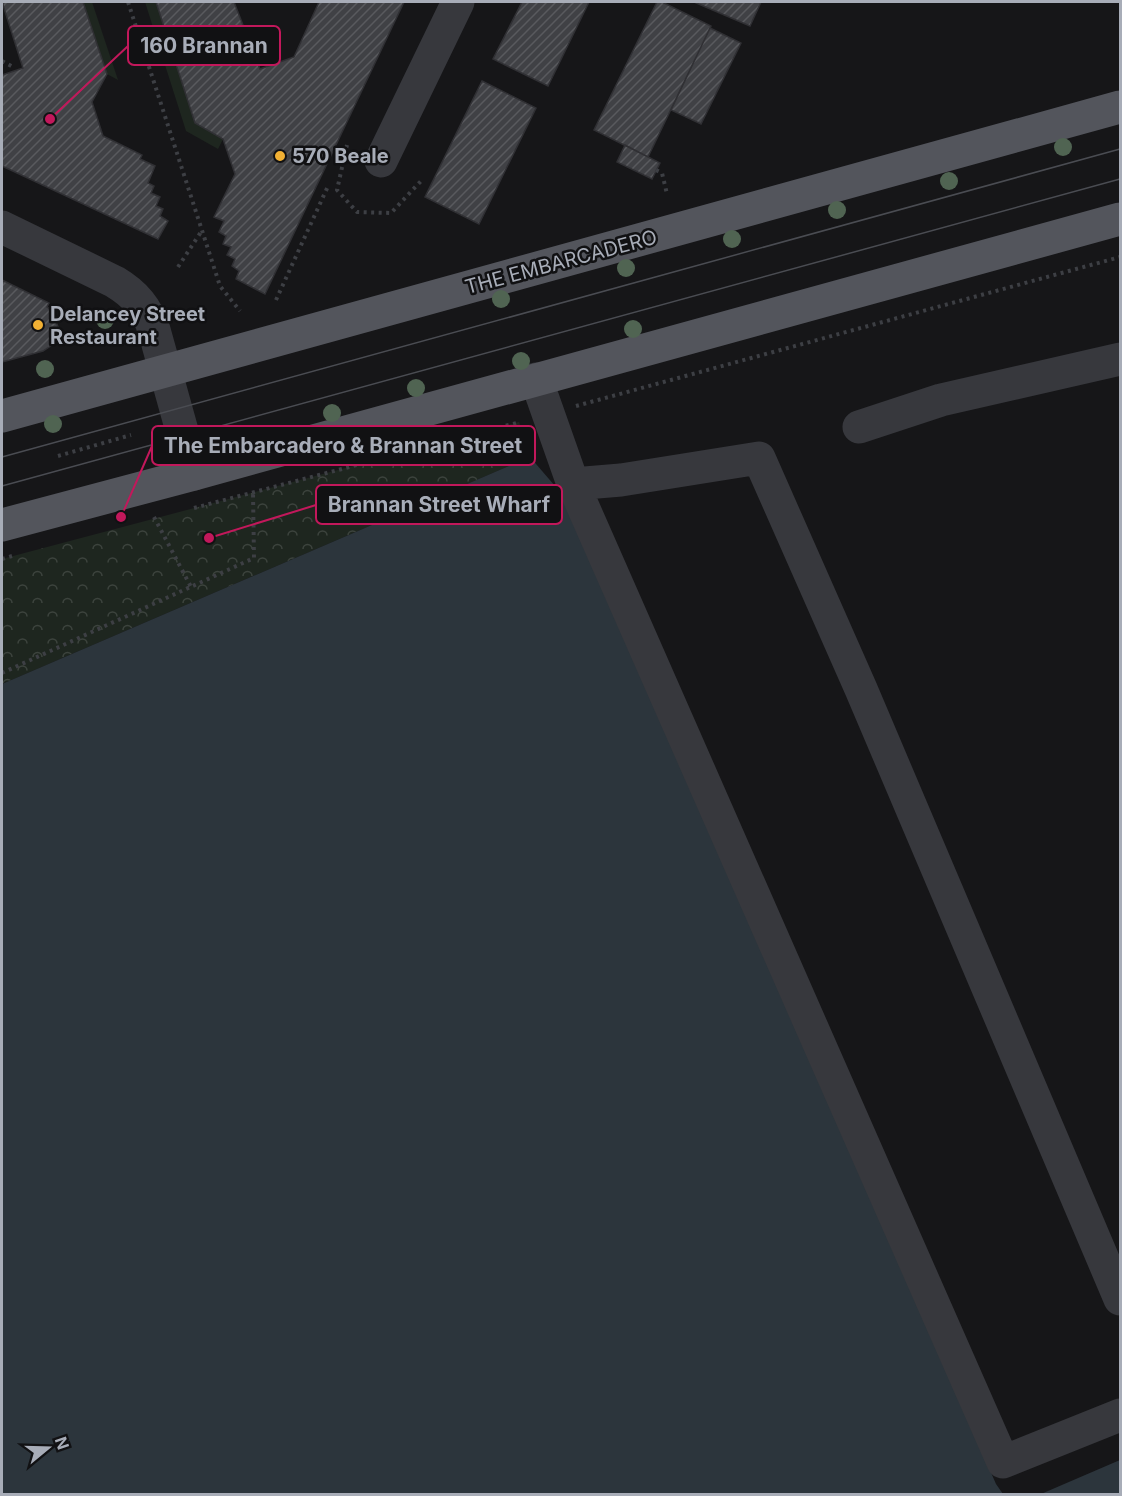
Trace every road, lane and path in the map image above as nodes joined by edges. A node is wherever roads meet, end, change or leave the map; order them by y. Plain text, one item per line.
1 (128, 2) edge
2 (458, 2) edge
3 (2, 61) edge
4 (13, 67) dead end
5 (1120, 107) edge
6 (347, 145) dead end
7 (381, 161) dead end
8 (657, 171) dead end
9 (421, 181) dead end
10 (329, 184) dead end
11 (667, 194) dead end
12 (1120, 219) edge
13 (2, 227) edge
14 (201, 231) junction
15 (178, 267) dead end
16 (276, 300) dead end
17 (240, 311) dead end
18 (1120, 360) edge
19 (166, 371) junction
20 (536, 380) junction
21 (2, 416) edge
22 (859, 426) dead end
23 (131, 435) dead end
24 (58, 456) dead end
25 (194, 474) junction
26 (573, 484) junction
27 (253, 493) dead end
28 (153, 517) dead end
29 (2, 525) edge
30 (191, 587) junction
31 (2, 673) edge
32 (1120, 1299) edge
33 (1120, 1415) edge

1 - 14 path
2 - 7 street
3 - 4 path
5 - 19 main road, THE EMBARCADERO
6 - 9 path
8 - 11 path
10 - 16 path
12 - 20 main road
13 - 19 street
14 - 15 path
14 - 17 path
18 - 22 street
19 - 21 main road, THE EMBARCADERO
19 - 25 street
20 - 25 main road
20 - 26 street
23 - 24 path
25 - 29 main road
26 - 32 street
26 - 33 street
27 - 30 path
28 - 30 path
30 - 31 path

